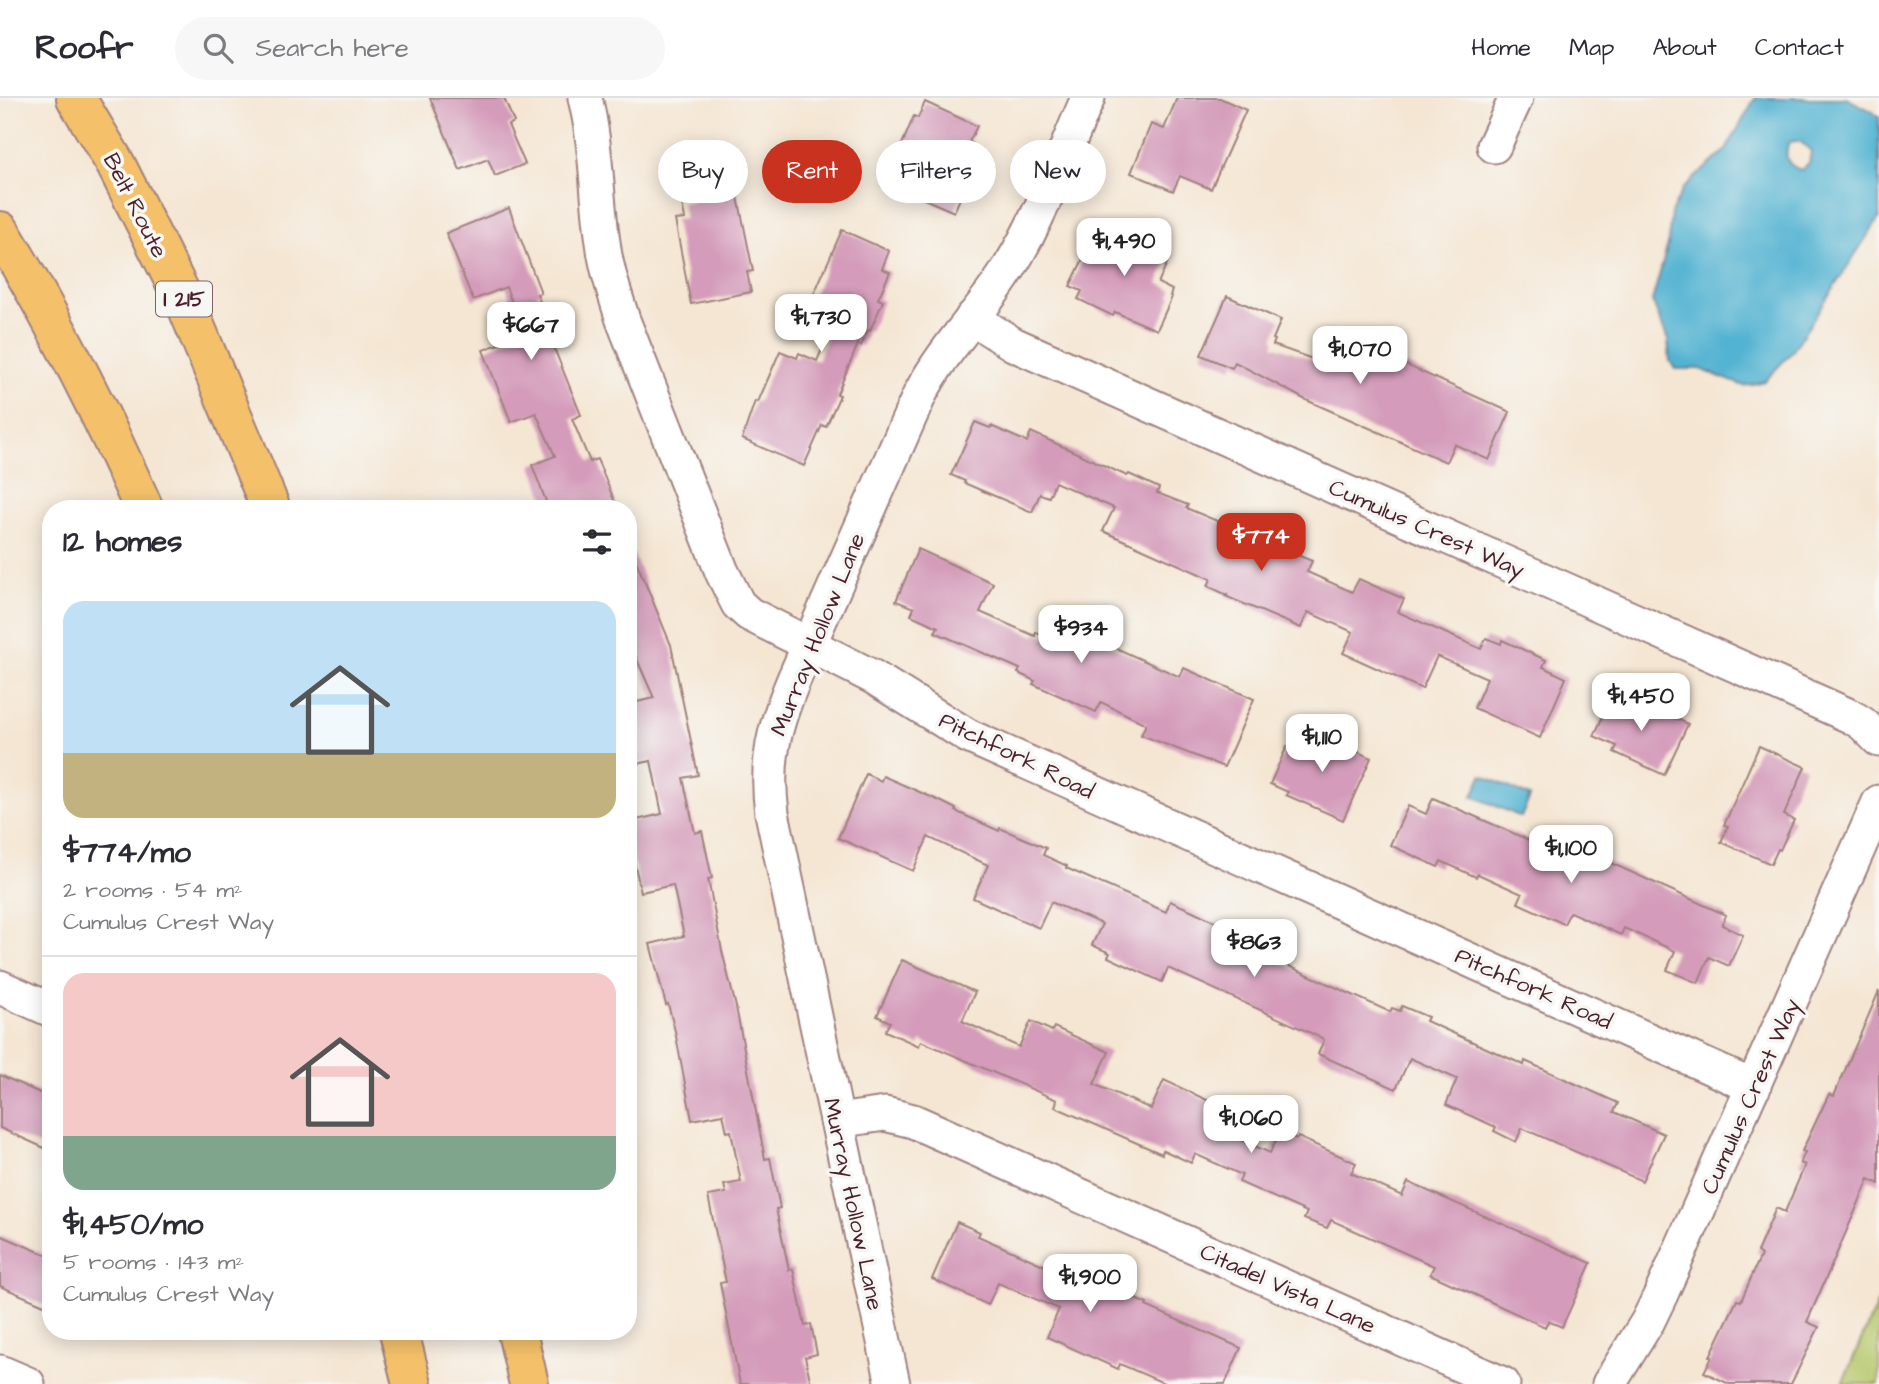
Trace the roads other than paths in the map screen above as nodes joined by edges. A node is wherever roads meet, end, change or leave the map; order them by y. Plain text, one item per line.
1 (76, 98) edge
2 (585, 98) edge
3 (1088, 98) edge
4 (1516, 98) edge
5 (1494, 146) dead end
6 (0, 231) edge
7 (972, 318) junction
8 (140, 500) edge
9 (267, 500) edge
10 (808, 645) junction
11 (1879, 740) edge
12 (1879, 802) edge
13 (0, 987) edge
14 (42, 1006) edge
15 (1754, 1087) junction
16 (837, 1121) junction
17 (401, 1340) edge
18 (519, 1340) edge
19 (0, 1371) edge
20 (28, 1384) edge
21 (412, 1384) edge
22 (529, 1384) edge
23 (893, 1384) edge
24 (1503, 1384) edge
25 (1609, 1384) edge

1 - 9 highway, Belt Route / I 215
2 - 10 street, Pitchfork Road
3 - 7 street, Murray Hollow Lane
4 - 5 street
6 - 8 highway
7 - 10 street, Murray Hollow Lane
7 - 11 street, Cumulus Crest Way
10 - 15 street, Pitchfork Road
10 - 16 street, Murray Hollow Lane
12 - 15 street, Cumulus Crest Way
13 - 14 street
15 - 25 street, Cumulus Crest Way
16 - 23 street, Murray Hollow Lane
16 - 24 street, Citadel Vista Lane
17 - 21 highway
18 - 22 highway
19 - 20 street

